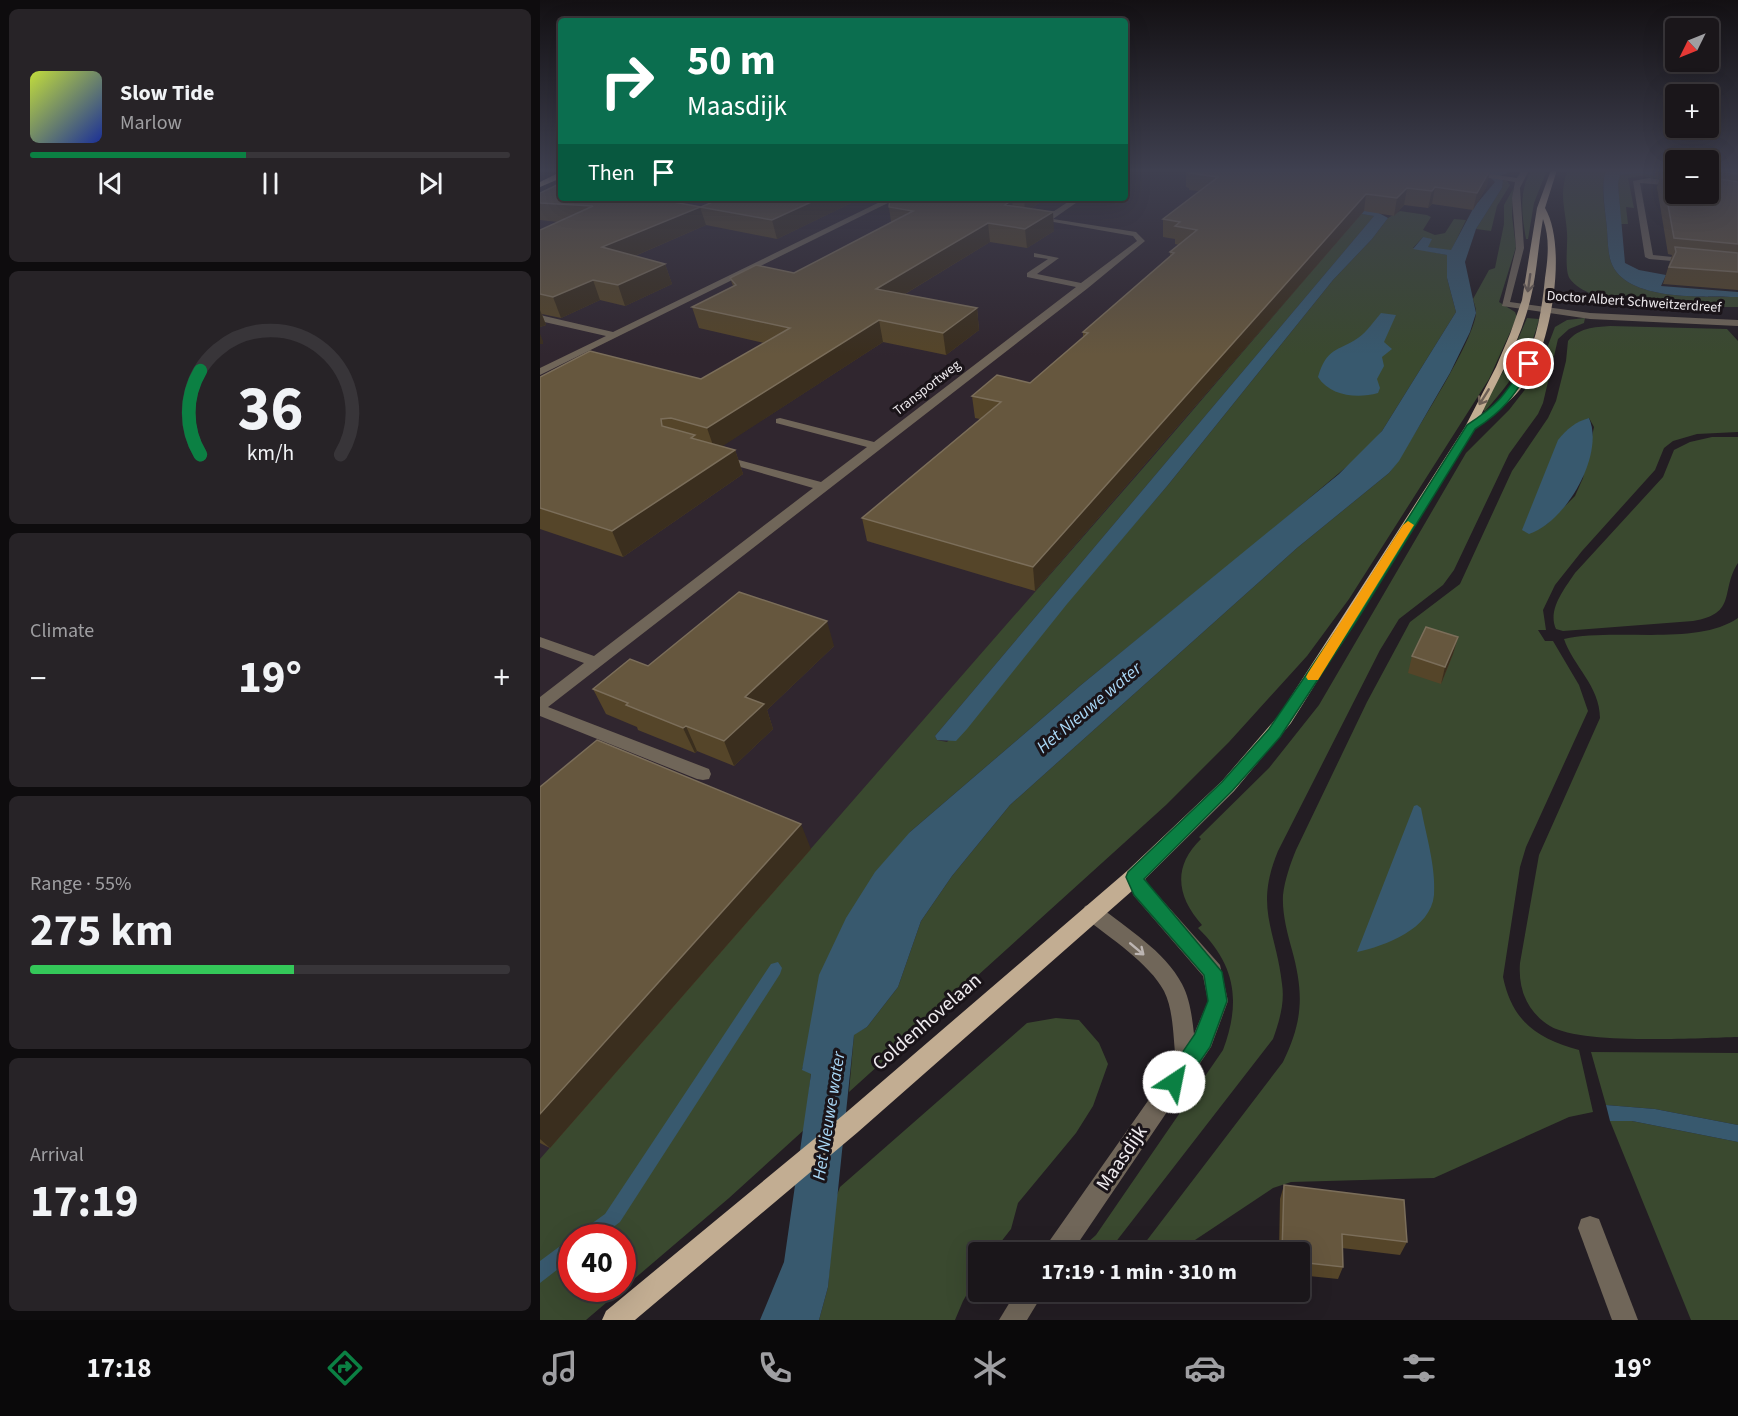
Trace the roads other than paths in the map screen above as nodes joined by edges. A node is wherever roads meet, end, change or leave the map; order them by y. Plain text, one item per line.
1 (825, 232) edge
2 (1121, 232) edge
3 (1519, 232) edge
4 (1536, 232) edge
5 (1550, 232) edge
6 (1645, 232) edge
7 (1037, 255) dead end
8 (1703, 262) edge
9 (1085, 286) junction
10 (1525, 306) junction
11 (1547, 307) junction
12 (1719, 315) junction
13 (1738, 315) edge
14 (540, 318) edge
15 (1738, 322) edge
16 (1727, 323) junction
17 (1738, 333) edge
18 (613, 335) junction
19 (540, 372) edge
20 (780, 421) dead end
21 (1471, 427) junction
22 (878, 446) junction
23 (709, 456) edge
24 (824, 487) junction
25 (540, 642) edge
26 (596, 662) junction
27 (540, 705) edge
28 (540, 710) edge
29 (703, 774) dead end
30 (1134, 877) junction
31 (1092, 912) junction
32 (1187, 1063) junction
33 (1590, 1228) dead end
34 (1065, 1242) edge
35 (1024, 1302) edge
36 (615, 1320) edge
37 (1012, 1320) edge
38 (1625, 1320) edge

1 - 18 street
2 - 9 street, Transportweg
3 - 10 street
4 -> 10 main road
5 - 11 main road
6 - 8 street
7 - 9 street
9 - 22 street, Transportweg
10 - 11 street, Doctor Albert Schweitzerdreef
10 -> 21 main road
11 - 12 street, Doctor Albert Schweitzerdreef
11 - 16 street, Doctor Albert Schweitzerdreef
11 - 21 main road
12 - 13 street, Doctor Albert Schweitzerdreef
12 - 16 street
14 - 18 street
15 - 16 street, Doctor Albert Schweitzerdreef
16 - 17 street
18 - 19 street
20 - 22 street
21 - 30 main road
22 - 24 street, Transportweg
23 - 24 street
24 - 26 street, Transportweg
25 - 26 street
26 - 27 street, Transportweg
28 - 29 street
30 - 31 main road, Coldenhovelaan
30 - 32 street, Maasdijk
31 -> 32 street
31 - 36 main road, Coldenhovelaan
32 - 34 street, Maasdijk
33 - 38 street
35 - 37 street

